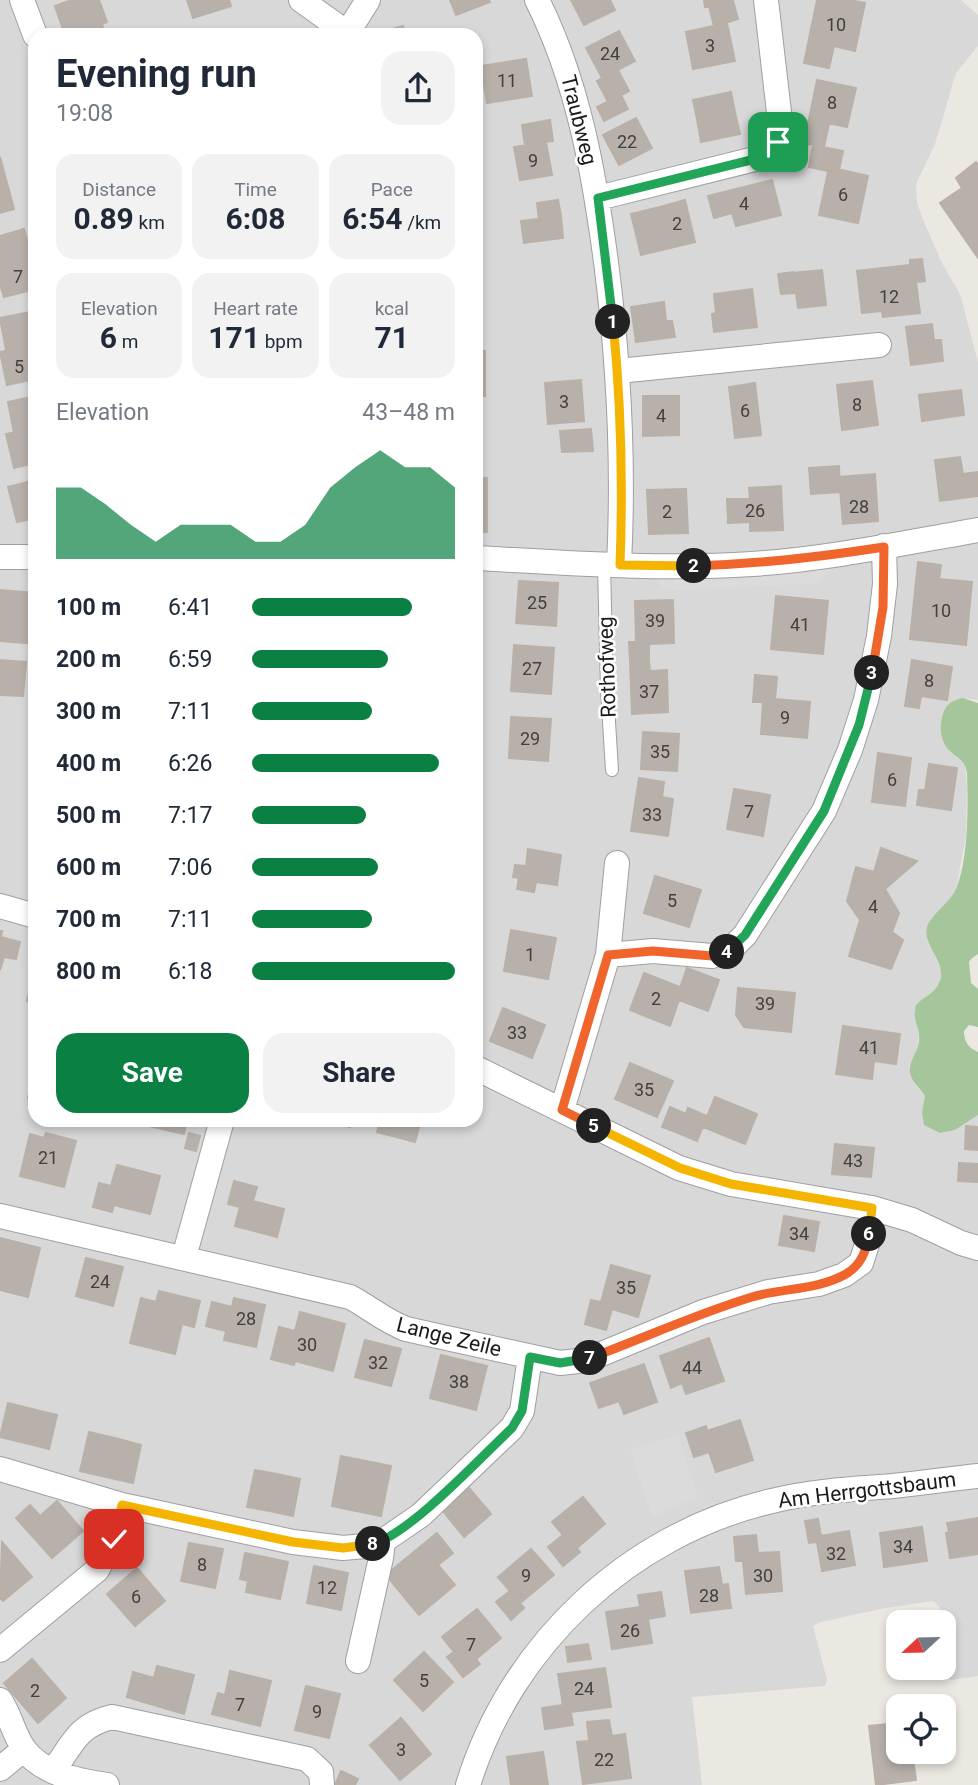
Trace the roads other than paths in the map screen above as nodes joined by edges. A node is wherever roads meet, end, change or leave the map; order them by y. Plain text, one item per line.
1 (22, 0) edge
2 (301, 0) edge
3 (368, 0) edge
4 (537, 0) edge
5 (766, 0) edge
6 (32, 28) edge
7 (338, 28) edge
8 (350, 28) edge
9 (598, 198) junction
10 (879, 345) dead end
11 (618, 370) junction
12 (978, 530) edge
13 (884, 547) junction
14 (0, 557) edge
15 (28, 557) edge
16 (483, 558) edge
17 (612, 565) junction
18 (612, 770) dead end
19 (617, 863) dead end
20 (0, 906) edge
21 (28, 914) edge
22 (608, 955) junction
23 (483, 1071) edge
24 (562, 1110) junction
25 (220, 1127) edge
26 (872, 1208) junction
27 (0, 1216) edge
28 (978, 1248) edge
29 (184, 1257) junction
30 (530, 1357) junction
31 (0, 1469) edge
32 (978, 1476) edge
33 (122, 1505) junction
34 (383, 1541) junction
35 (0, 1650) edge
36 (358, 1661) dead end
37 (0, 1700) edge
38 (24, 1749) junction
39 (0, 1769) edge
40 (54, 1770) junction
41 (107, 1785) edge
42 (322, 1785) edge
43 (468, 1785) edge

1 - 6 street
2 - 7 street
3 - 8 street
4 - 9 street, Traubweg
5 - 9 street
9 - 11 street, Traubweg
10 - 11 street
11 - 17 street, Traubweg
12 - 13 street
13 - 17 street
13 - 22 street
14 - 15 street
16 - 17 street
17 - 18 lane, Rothofweg
19 - 22 street
20 - 21 street
22 - 24 street
23 - 24 street
24 - 26 street
25 - 29 street
26 - 28 street
26 - 30 street, Lange Zeile
27 - 29 street, Lange Zeile
29 - 30 street, Lange Zeile
30 - 34 street
31 - 33 street
32 - 43 street, Am Herrgottsbaum
33 - 34 street
33 - 35 street
34 - 36 street
37 - 38 street
38 - 39 street
38 - 40 street
40 - 41 street
40 - 42 street

